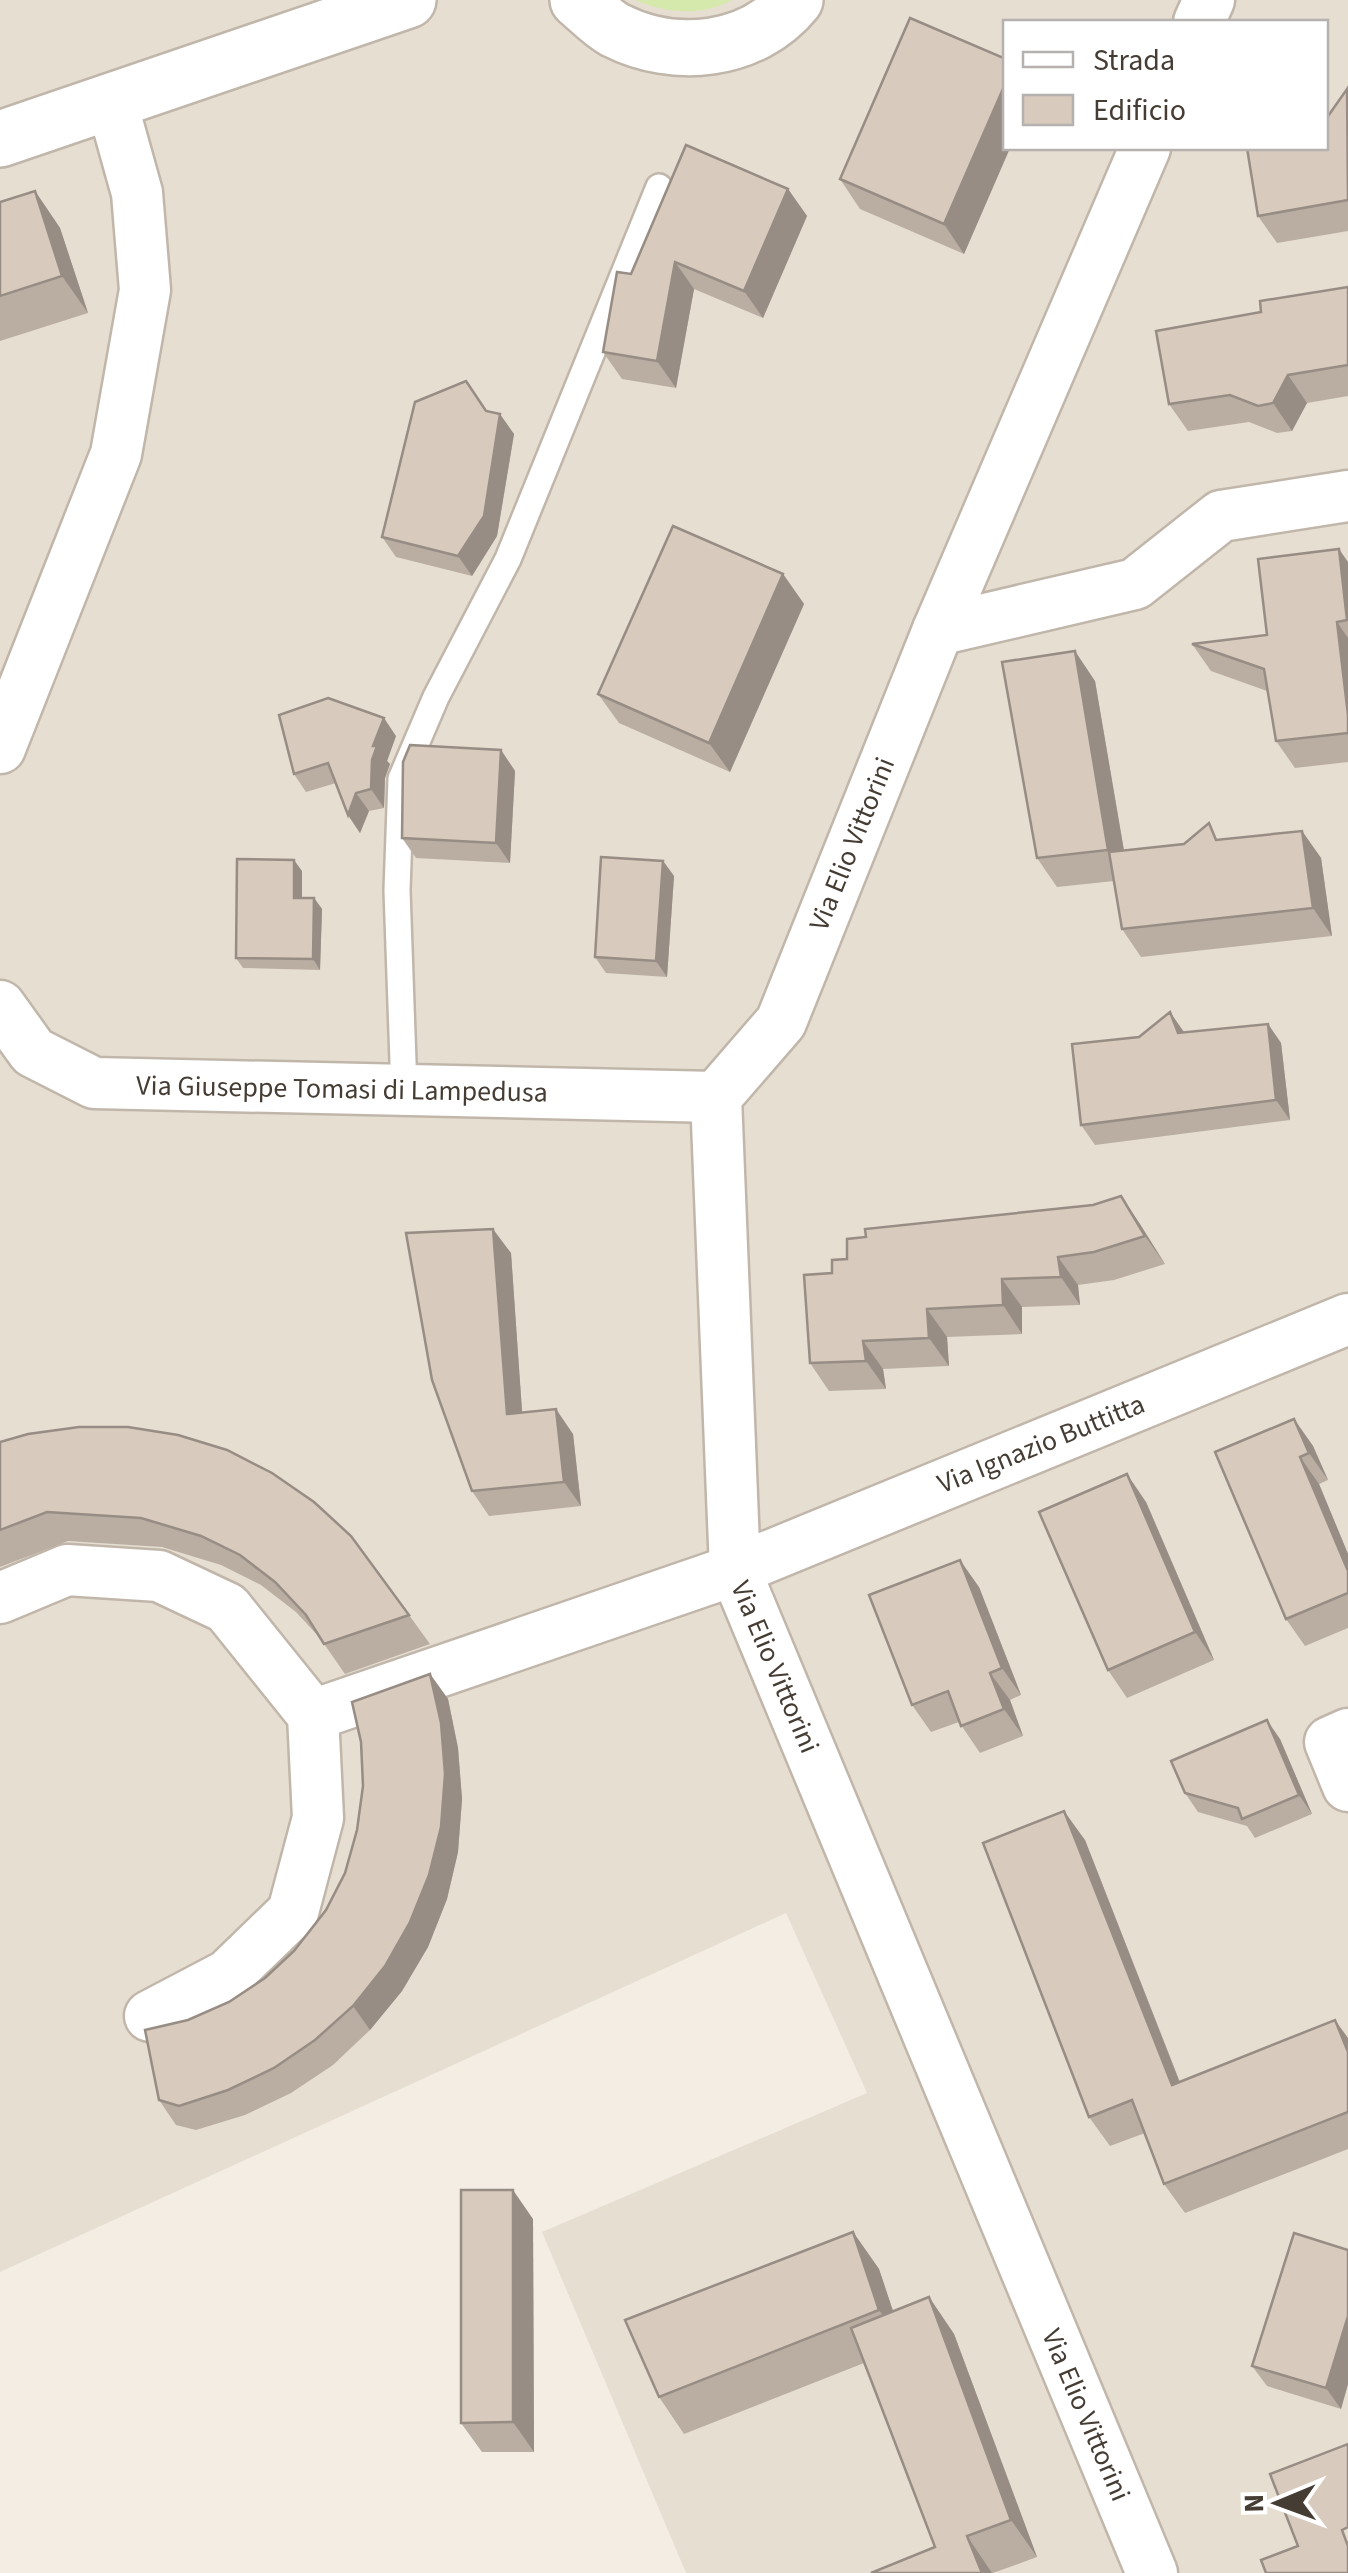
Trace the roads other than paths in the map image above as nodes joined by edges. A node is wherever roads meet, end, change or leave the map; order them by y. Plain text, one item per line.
1 (408, 0) edge
2 (578, 0) edge
3 (803, 4) edge
4 (320, 15) edge
5 (111, 100) junction
6 (0, 139) edge
7 (1145, 150) edge
8 (659, 187) dead end
9 (1348, 496) edge
10 (938, 630) junction
11 (0, 748) edge
12 (0, 1006) edge
13 (404, 1090) junction
14 (716, 1097) junction
15 (1348, 1319) edge
16 (735, 1570) junction
17 (0, 1598) edge
18 (313, 1715) junction
19 (1348, 1734) edge
20 (1348, 1786) edge
21 (150, 2016) dead end
22 (1152, 2573) edge

1 - 4 street
2 - 3 street
4 - 5 street
5 - 6 street
5 - 11 street
7 - 10 street, Via Elio Vittorini
8 - 13 lane
9 - 10 street
10 - 14 street, Via Elio Vittorini
12 - 13 street, Via Giuseppe Tomasi di Lampedusa
13 - 14 street, Via Giuseppe Tomasi di Lampedusa
14 - 16 street, Via Elio Vittorini
15 - 16 street, Via Ignazio Buttitta
16 - 18 street, Via Ignazio Buttitta
16 - 22 street, Via Elio Vittorini
17 - 18 street
18 - 21 street
19 - 20 street

